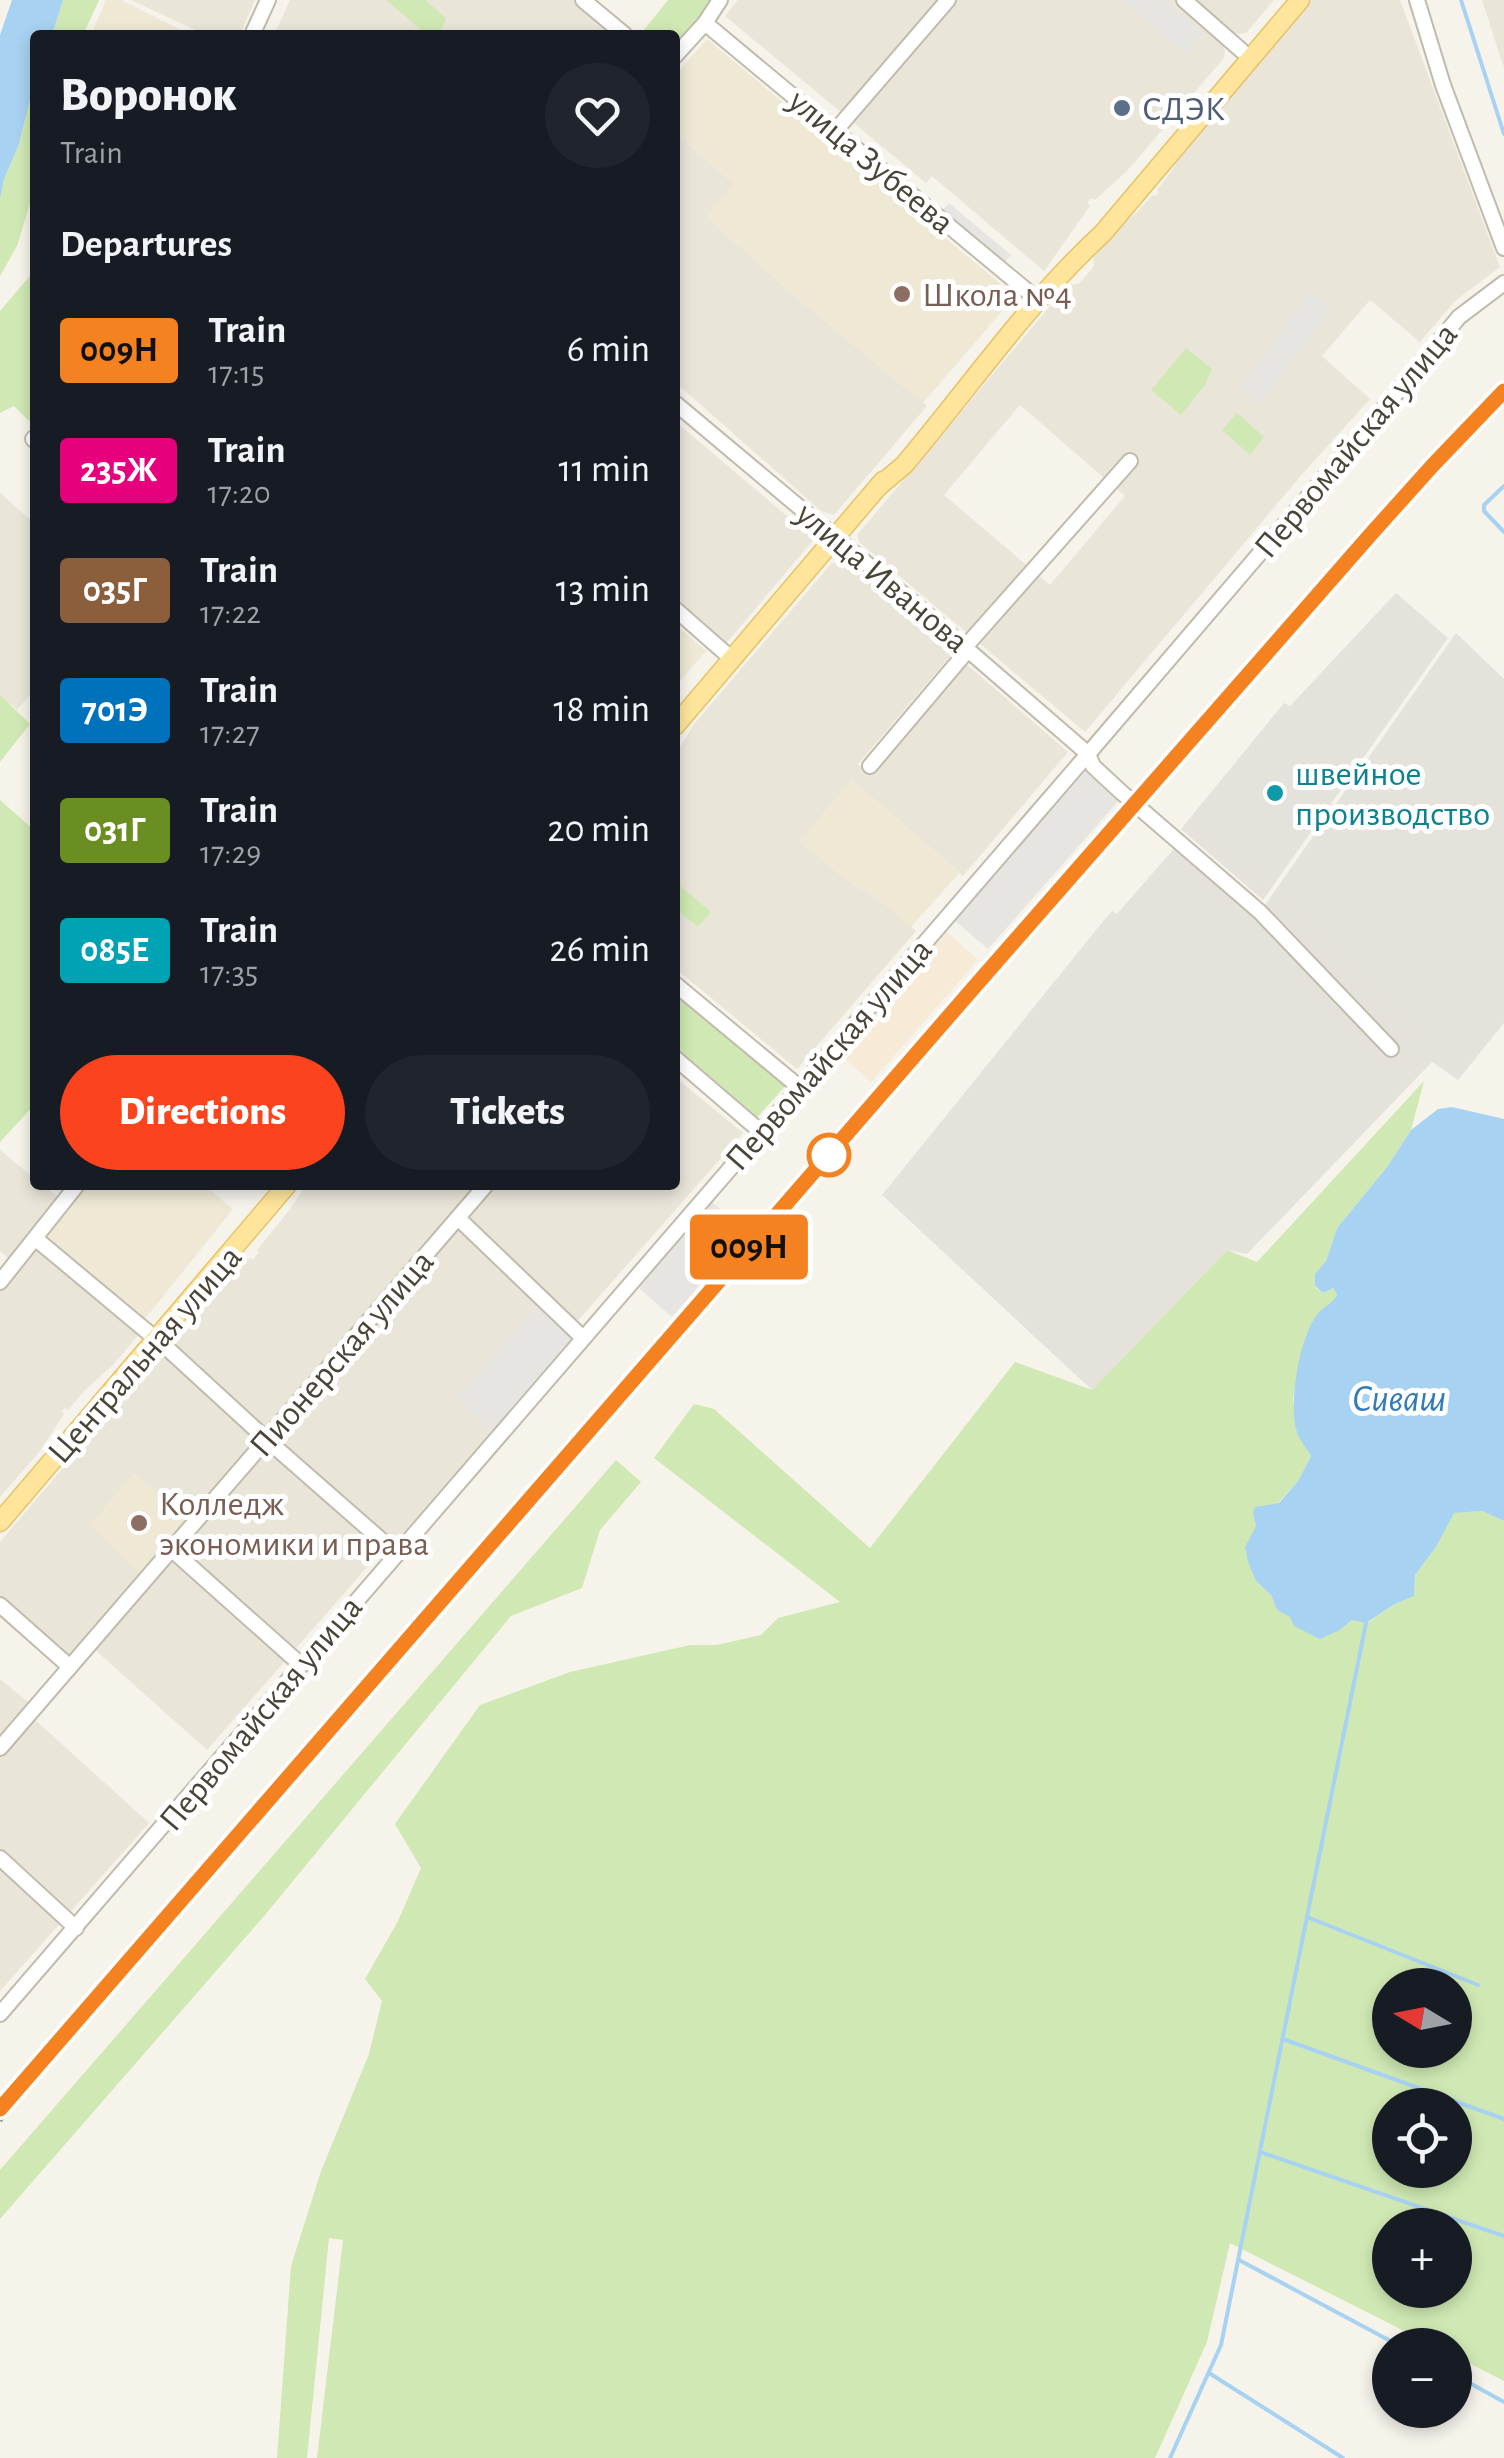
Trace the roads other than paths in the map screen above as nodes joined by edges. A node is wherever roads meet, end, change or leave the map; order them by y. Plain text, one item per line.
1 (268, 0) edge
2 (583, 0) edge
3 (720, 0) edge
4 (948, 0) edge
5 (1184, 0) edge
6 (1286, 0) edge
7 (1300, 0) edge
8 (1417, 0) edge
9 (705, 23) junction
10 (254, 30) edge
11 (620, 30) edge
12 (680, 50) edge
13 (1242, 51) junction
14 (836, 130) junction
15 (1504, 248) edge
16 (1071, 263) junction
17 (1504, 282) edge
18 (1038, 300) junction
19 (680, 407) edge
20 (1130, 461) dead end
21 (836, 538) junction
22 (680, 613) edge
23 (967, 648) junction
24 (732, 659) junction
25 (680, 720) edge
26 (1088, 754) junction
27 (870, 766) dead end
28 (680, 988) edge
29 (1391, 1049) dead end
30 (680, 1062) edge
31 (799, 1088) junction
32 (761, 1132) junction
33 (73, 1190) edge
34 (284, 1190) edge
35 (482, 1190) edge
36 (458, 1218) junction
37 (36, 1239) junction
38 (0, 1282) edge
39 (583, 1338) junction
40 (156, 1340) junction
41 (266, 1439) junction
42 (0, 1522) edge
43 (172, 1550) junction
44 (396, 1553) junction
45 (0, 1605) edge
46 (300, 1664) junction
47 (70, 1667) junction
48 (0, 1748) edge
49 (0, 1858) edge
50 (76, 1928) junction
51 (0, 2014) edge

1 - 10 street
2 - 11 street
3 - 9 street
4 - 14 street
5 - 13 street
6 - 13 main road
7 - 16 main road
8 - 15 street
9 - 12 street
9 - 14 street, улица Зубеева
13 - 16 main road
14 - 18 street, улица Зубеева
16 - 18 main road
17 - 26 street, Первомайская улица
18 - 21 main road
19 - 21 street, улица Иванова
20 - 23 street
21 - 23 street, улица Иванова
21 - 24 main road
22 - 24 street
23 - 26 street, улица Иванова
23 - 27 street
24 - 25 main road
26 - 29 street, улица Иванова
26 - 31 street, Первомайская улица
28 - 31 street
30 - 32 street
31 - 32 street, Первомайская улица
32 - 39 street, Первомайская улица
33 - 37 street
34 - 40 main road, Центральная улица
35 - 36 street, Пионерская улица
36 - 39 street
36 - 41 street, Пионерская улица
37 - 38 street
37 - 40 street
39 - 44 street, Первомайская улица
40 - 41 street
40 - 42 main road, Центральная улица
41 - 43 street, Пионерская улица
41 - 44 street
43 - 46 street
43 - 47 street, Пионерская улица
44 - 46 street, Первомайская улица
45 - 47 street
46 - 50 street, Первомайская улица
47 - 48 street, Пионерская улица
49 - 50 street
50 - 51 street, Первомайская улица

